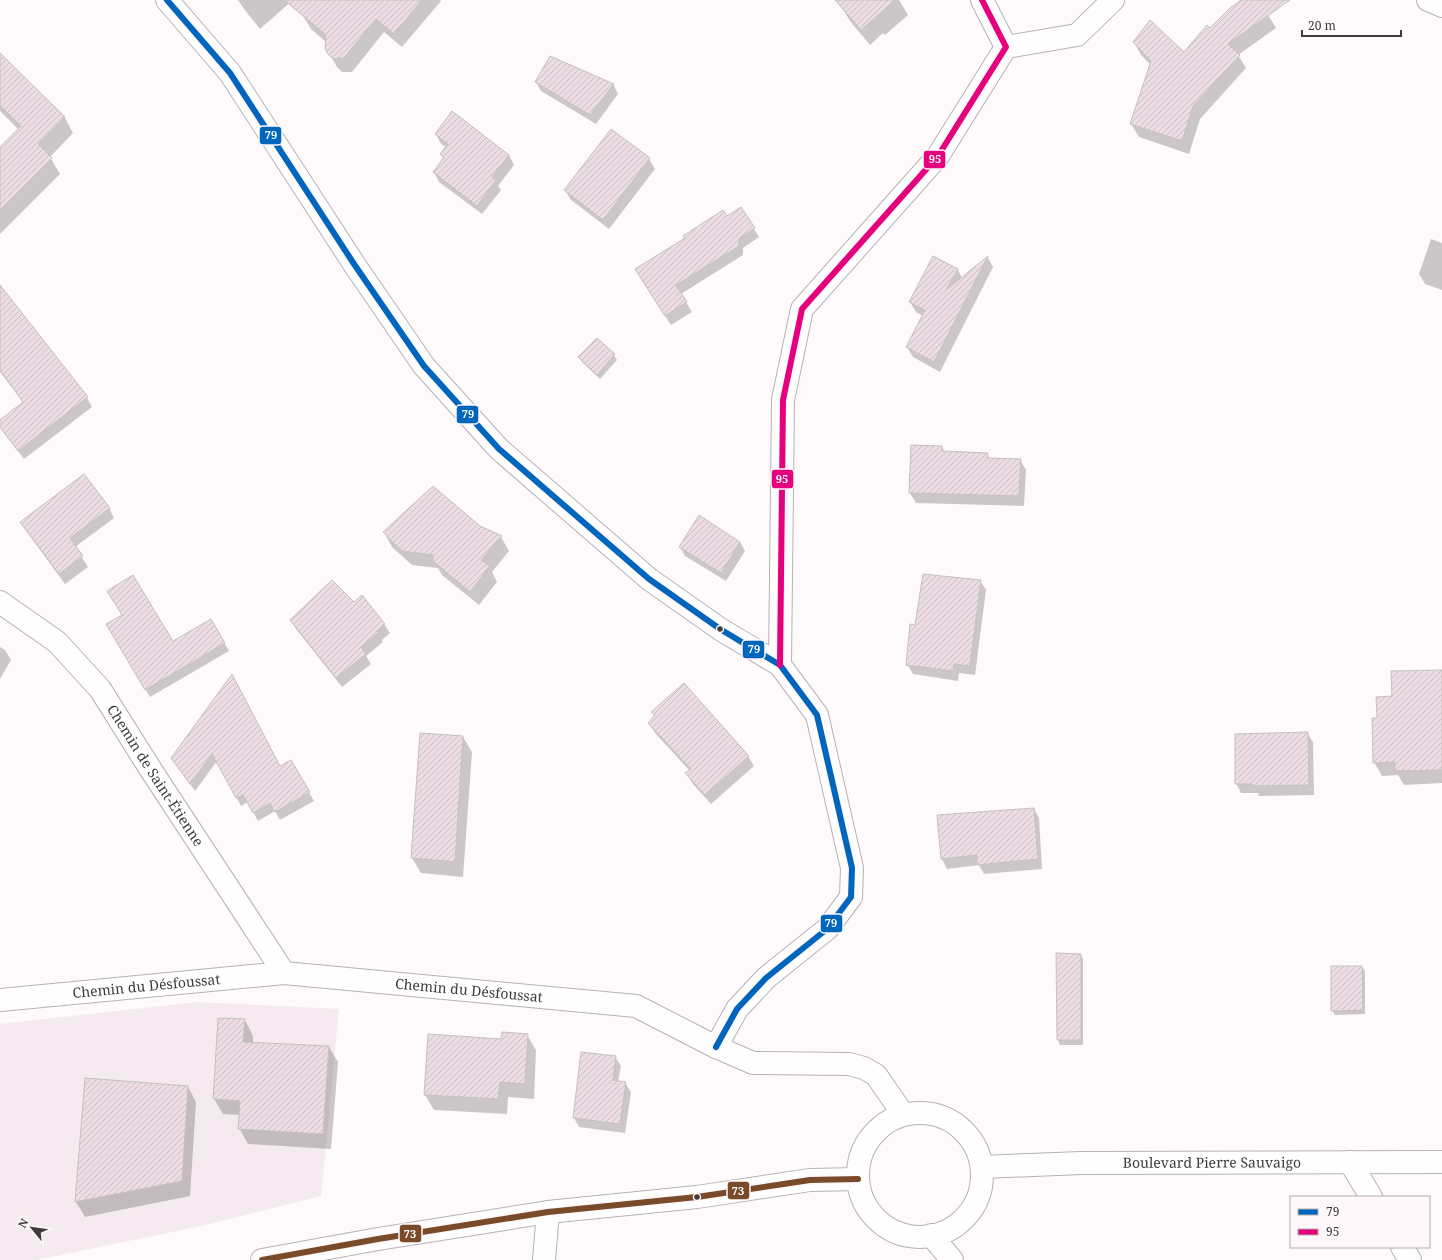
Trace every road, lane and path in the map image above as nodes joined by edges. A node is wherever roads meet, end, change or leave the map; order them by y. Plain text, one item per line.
1 (167, 0) edge
2 (982, 0) edge
3 (1113, 0) edge
4 (1428, 0) edge
5 (1442, 6) edge
6 (1006, 48) junction
7 (0, 602) edge
8 (780, 665) junction
9 (284, 973) junction
10 (0, 1000) edge
11 (716, 1047) junction
12 (902, 1114) junction
13 (1350, 1162) junction
14 (1442, 1162) edge
15 (982, 1167) junction
16 (858, 1180) junction
17 (1370, 1196) edge
18 (548, 1212) junction
19 (930, 1236) junction
20 (1403, 1248) edge
21 (262, 1260) edge
22 (544, 1260) edge
23 (952, 1260) edge
24 (1410, 1260) edge

1 - 8 street
2 - 6 street
3 - 6 street
4 - 5 street
6 - 8 street
7 - 9 street, Chemin de Saint-Étienne
8 - 11 street
9 - 10 street, Chemin du Désfoussat
9 - 11 street, Chemin du Désfoussat
11 - 12 street, Chemin du Désfoussat
12 - 15 street
12 - 16 street
13 - 14 street, Boulevard Pierre Sauvaigo
13 - 15 street, Boulevard Pierre Sauvaigo
13 - 17 street
15 - 19 street
16 - 18 street
16 - 19 street
18 - 21 street
18 - 22 street
19 - 23 street
20 - 24 street

